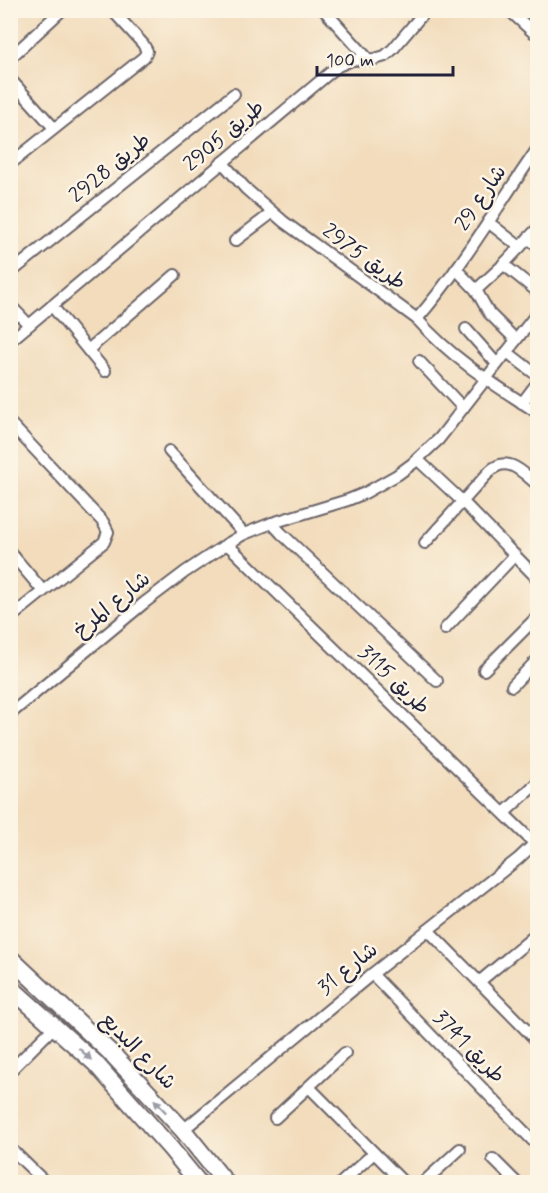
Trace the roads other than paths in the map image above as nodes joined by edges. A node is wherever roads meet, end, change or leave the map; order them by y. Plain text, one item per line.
1 (62, 10) edge
2 (112, 10) edge
3 (324, 10) edge
4 (426, 10) edge
5 (509, 10) edge
6 (537, 34) edge
7 (10, 58) edge
8 (369, 60) junction
9 (10, 79) edge
10 (234, 94) dead end
11 (54, 128) junction
12 (537, 148) edge
13 (534, 160) edge
14 (222, 162) junction
15 (10, 164) edge
16 (272, 213) junction
17 (488, 222) junction
18 (537, 228) edge
19 (234, 241) dead end
20 (524, 243) junction
21 (537, 246) edge
22 (503, 264) junction
23 (456, 269) junction
24 (10, 273) edge
25 (175, 275) dead end
26 (476, 290) junction
27 (537, 292) edge
28 (10, 305) edge
29 (52, 306) junction
30 (417, 319) junction
31 (535, 320) edge
32 (29, 325) junction
33 (466, 329) dead end
34 (516, 340) junction
35 (10, 341) edge
36 (88, 350) junction
37 (507, 352) junction
38 (419, 361) dead end
39 (497, 364) junction
40 (105, 371) dead end
41 (537, 376) edge
42 (486, 379) junction
43 (537, 382) edge
44 (522, 403) junction
45 (463, 408) junction
46 (537, 413) edge
47 (11, 426) edge
48 (169, 451) dead end
49 (418, 460) junction
50 (537, 484) edge
51 (463, 502) junction
52 (272, 523) junction
53 (244, 534) junction
54 (425, 543) dead end
55 (227, 544) junction
56 (10, 552) edge
57 (515, 555) junction
58 (535, 576) dead end
59 (43, 591) junction
60 (537, 616) edge
61 (10, 618) edge
62 (445, 629) dead end
63 (537, 659) edge
64 (484, 670) dead end
65 (437, 681) dead end
66 (512, 686) dead end
67 (10, 714) edge
68 (537, 782) edge
69 (504, 813) junction
70 (536, 842) edge
71 (428, 930) junction
72 (537, 933) edge
73 (10, 958) edge
74 (372, 974) junction
75 (479, 982) junction
76 (10, 987) edge
77 (537, 1025) edge
78 (55, 1026) junction
79 (528, 1032) junction
80 (537, 1042) edge
81 (345, 1053) dead end
82 (10, 1071) edge
83 (309, 1087) junction
84 (275, 1118) dead end
85 (183, 1130) junction
86 (537, 1146) edge
87 (10, 1148) edge
88 (460, 1149) dead end
89 (374, 1153) junction
90 (493, 1159) dead end
91 (45, 1182) edge
92 (198, 1182) edge
93 (225, 1182) edge
94 (342, 1182) edge
95 (403, 1182) edge
96 (424, 1182) edge
97 (516, 1182) edge

1 - 7 street
2 - 11 street
3 - 8 street
4 - 8 street, طريق 2905
5 - 6 street
8 - 14 street, طريق 2905
9 - 11 street
10 - 24 street, طريق 2928
11 - 15 street
12 - 13 street, شارع 29
13 - 17 street, شارع 29
14 - 16 street, طريق 2975
14 - 29 street, طريق 2905
16 - 19 street
16 - 30 street, طريق 2975
17 - 20 street
17 - 23 street, شارع 29
18 - 20 street
20 - 21 street
20 - 22 street
22 - 26 street
22 - 27 street
23 - 26 street
23 - 30 street, شارع 29
25 - 36 street
26 - 34 street
28 - 32 street
29 - 32 street, طريق 2905
29 - 36 street
30 - 42 street, طريق 2975
31 - 34 street, شارع المرخ
32 - 35 street, طريق 2905
33 - 39 street
34 - 37 street, شارع المرخ
36 - 40 street
37 - 39 street, شارع المرخ
37 - 41 street
38 - 45 street
39 - 42 street, شارع المرخ
42 - 44 street, طريق 2975
42 - 45 street, شارع المرخ
43 - 44 street
44 - 46 street, طريق 2975
45 - 49 street, شارع المرخ
47 - 59 street
48 - 53 street
49 - 51 street
49 - 52 street, شارع المرخ
50 - 51 street
51 - 54 street
51 - 57 street
52 - 53 street, شارع المرخ
52 - 65 street
53 - 55 street, شارع المرخ
55 - 67 street, شارع المرخ
55 - 69 street, طريق 3115
56 - 59 street
57 - 58 street
57 - 62 street
59 - 61 street
60 - 64 street
63 - 66 street
68 - 69 street
69 - 70 street, طريق 3115
70 - 71 street, شارع 31
71 - 74 street, شارع 31
71 - 75 street
72 - 75 street
85 -> 73 main road, شارع البديع
74 - 85 street, شارع 31
74 - 86 street, طريق 3741
75 - 79 street
76 - 78 main road, شارع البديع
77 - 79 street
78 - 82 street
78 -> 92 main road, شارع البديع
79 - 80 street
81 - 83 street
83 - 84 street
83 - 89 street
85 - 93 main road, شارع البديع
87 - 91 street
88 - 96 street
89 - 94 street
89 - 95 street
90 - 97 street

